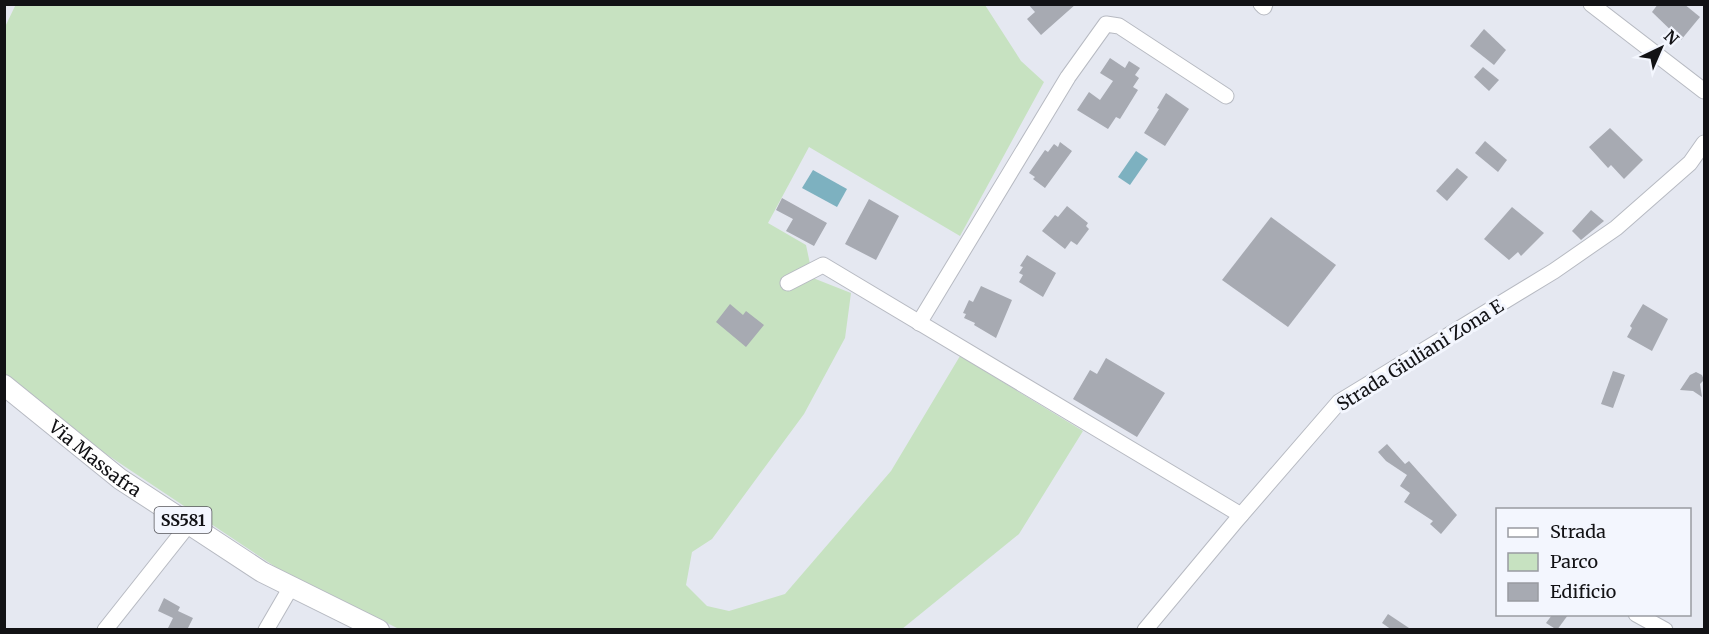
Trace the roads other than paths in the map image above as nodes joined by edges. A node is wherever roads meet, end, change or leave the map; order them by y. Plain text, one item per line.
1 (1260, 4) edge
2 (1265, 4) edge
3 (1591, 4) edge
4 (1704, 91) edge
5 (1226, 96) dead end
6 (1704, 143) edge
7 (788, 283) dead end
8 (920, 323) junction
9 (4, 385) edge
10 (1240, 515) junction
11 (189, 524) junction
12 (291, 587) junction
13 (1638, 616) edge
14 (105, 630) edge
15 (266, 630) edge
16 (379, 630) edge
17 (1145, 630) edge
18 (1665, 630) edge

1 - 2 street
3 - 4 street
5 - 8 street
6 - 10 street, Strada Giuliani Zona E
7 - 8 street
8 - 10 street
9 - 11 main road, Via Massafra / SS581
10 - 17 street, Strada Giuliani Zona E
11 - 12 main road, Via Massafra / SS581
11 - 14 street
12 - 15 street
12 - 16 main road, Via Massafra / SS581
13 - 18 street

